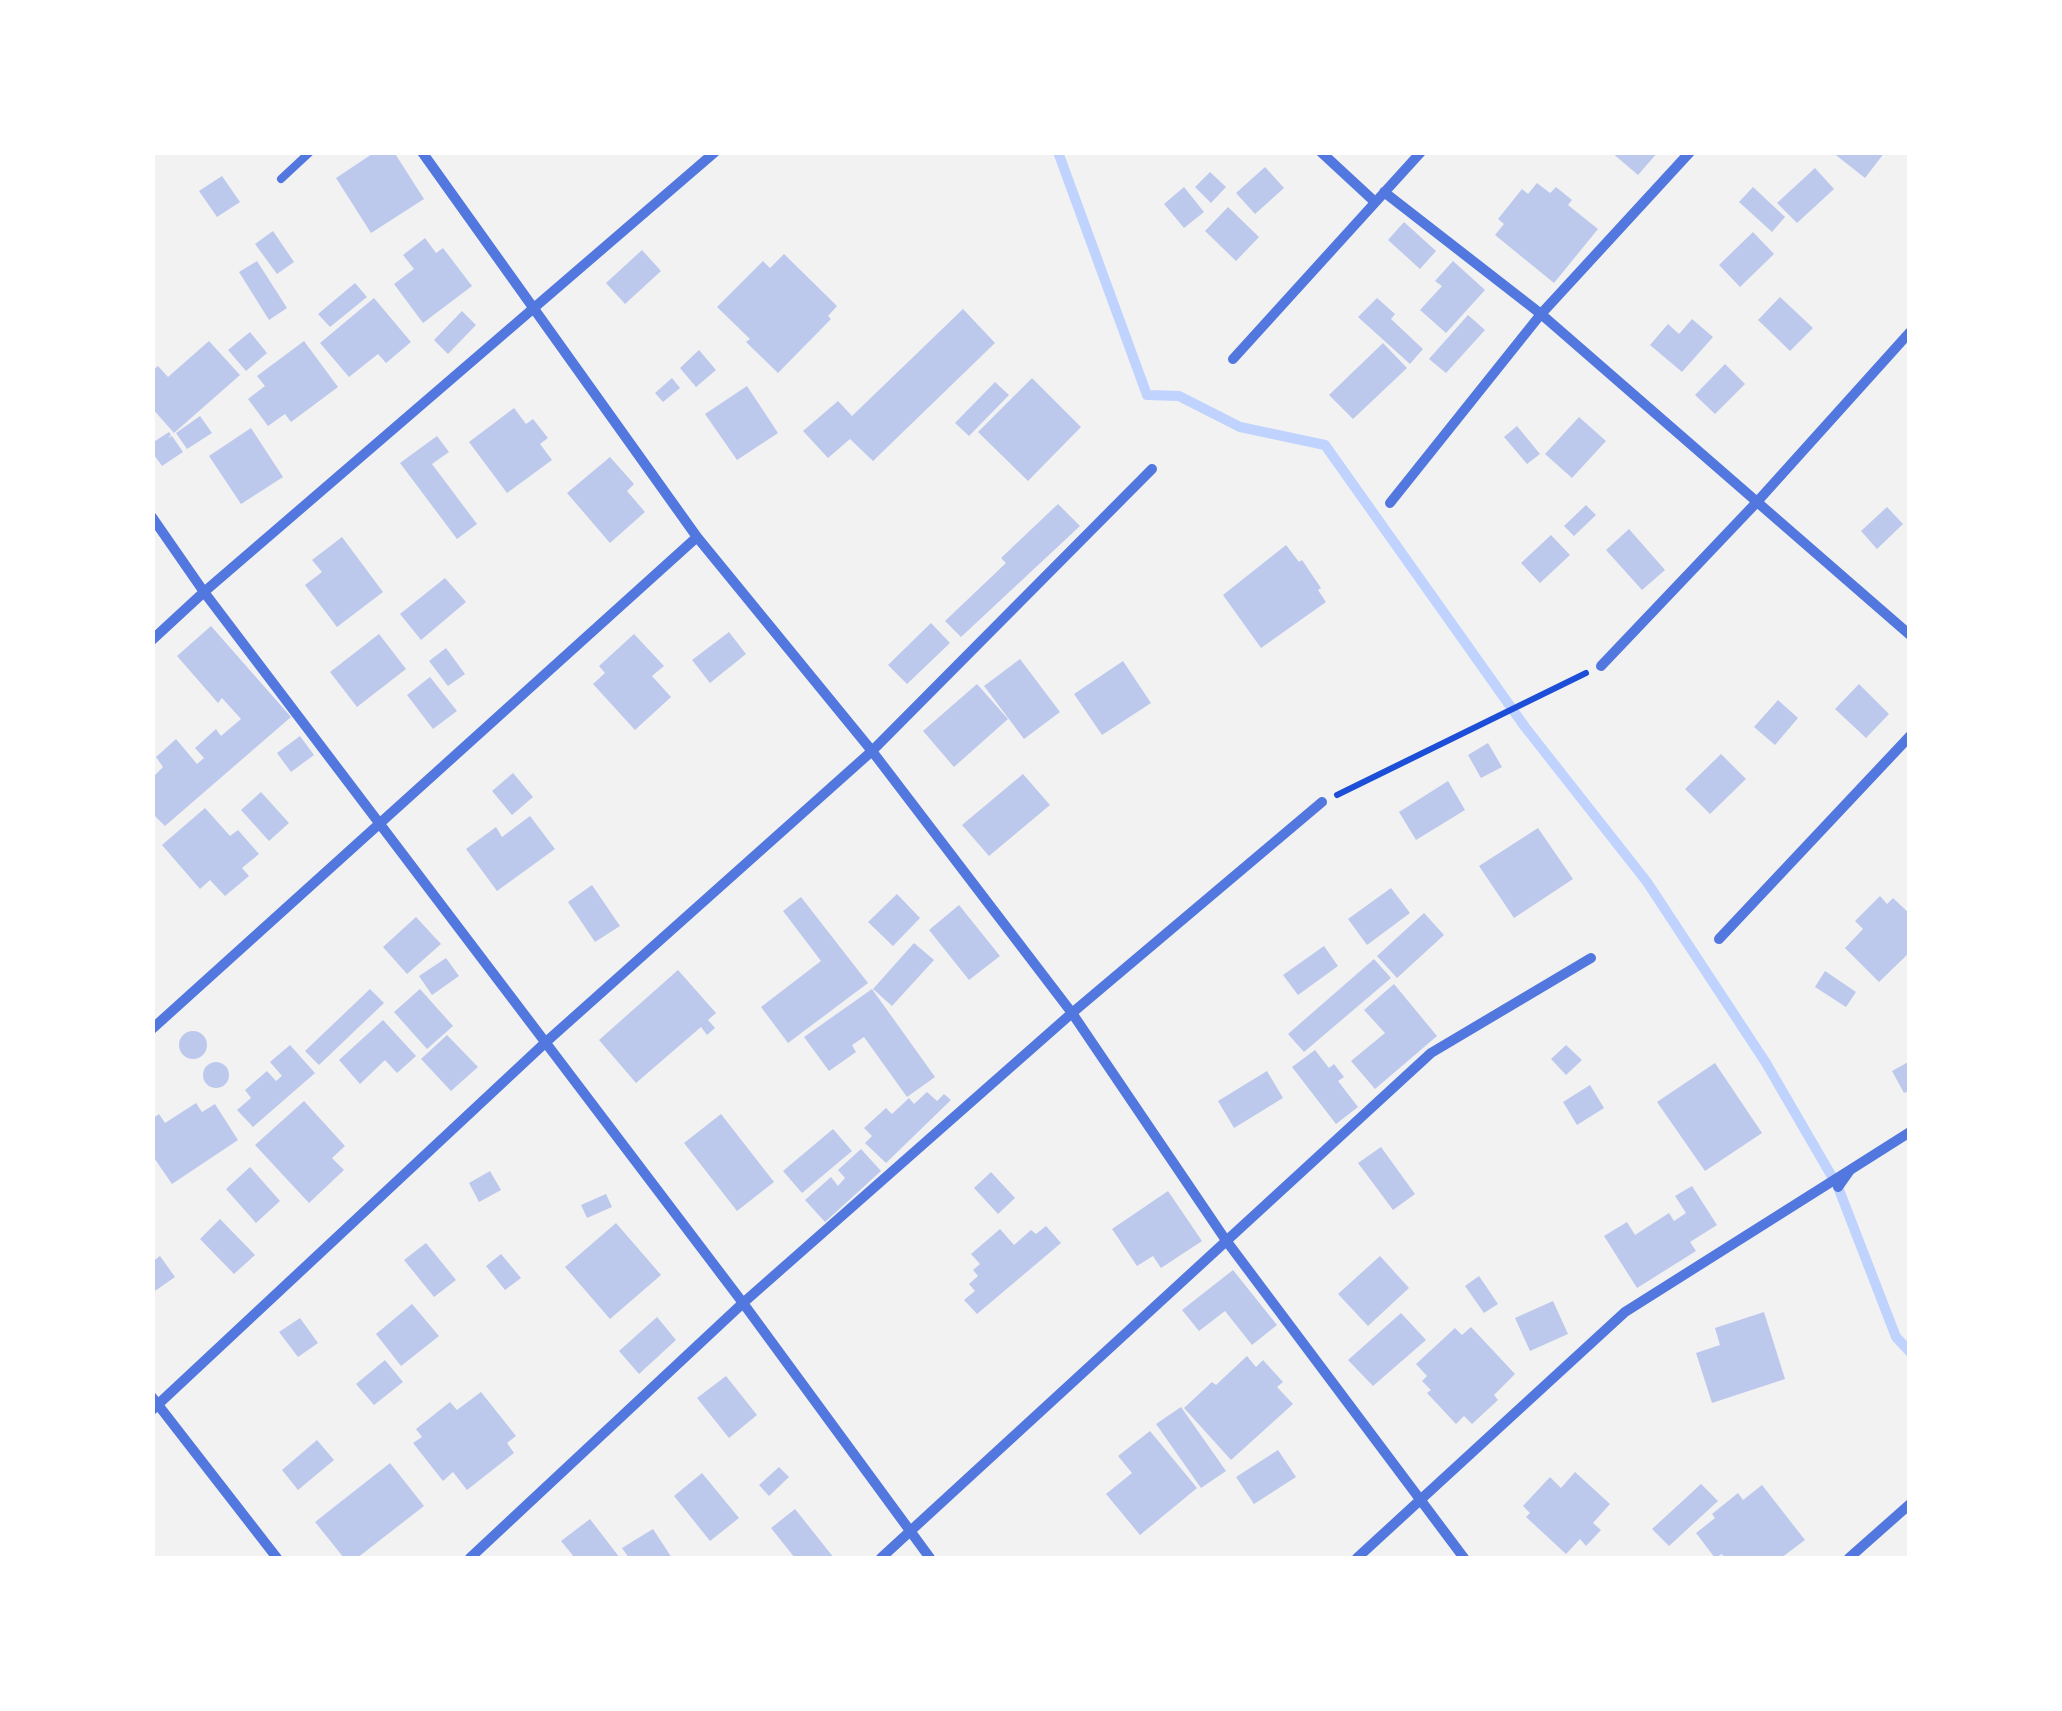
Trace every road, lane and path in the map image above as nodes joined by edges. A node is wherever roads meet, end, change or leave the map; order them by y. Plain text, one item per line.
1 (310, 152) edge
2 (422, 152) edge
3 (715, 152) edge
4 (1321, 152) edge
5 (1421, 152) edge
6 (1690, 152) edge
7 (281, 179) dead end
8 (1384, 192) junction
9 (1375, 202) junction
10 (534, 308) junction
11 (1540, 314) junction
12 (1910, 332) edge
13 (1233, 359) dead end
14 (1152, 469) dead end
15 (1390, 503) dead end
16 (1756, 503) junction
17 (152, 517) edge
18 (697, 537) junction
19 (204, 592) junction
20 (1910, 635) edge
21 (152, 640) edge
22 (1601, 666) joint
23 (1910, 736) edge
24 (872, 751) junction
25 (1322, 802) joint
26 (379, 823) junction
27 (1719, 939) dead end
28 (1591, 958) dead end
29 (1072, 1014) junction
30 (152, 1029) edge
31 (546, 1042) junction
32 (1910, 1132) edge
33 (1850, 1170) junction
34 (1838, 1187) dead end
35 (1225, 1240) junction
36 (743, 1303) junction
37 (154, 1404) edge
38 (1421, 1499) junction
39 (1910, 1504) edge
40 (910, 1532) junction
41 (277, 1558) edge
42 (470, 1558) edge
43 (881, 1558) edge
44 (930, 1558) edge
45 (1357, 1558) edge
46 (1464, 1558) edge
47 (1849, 1558) edge

1 - 7 lane
2 - 10 street
3 - 10 street
4 - 9 street
5 - 8 street
6 - 11 street
8 - 9 street
8 - 11 street
9 - 13 street
10 - 18 street
10 - 19 street
11 - 15 street
11 - 16 street
12 - 16 street
14 - 24 street
16 - 20 street
16 - 22 street
17 - 19 street
18 - 24 street
18 - 26 street
19 - 21 street
19 - 26 street
22 - 25 path
23 - 27 street
24 - 29 street
24 - 31 street
25 - 29 street
26 - 30 street
26 - 31 street
28 - 35 street
29 - 35 street
29 - 36 street
31 - 36 street
31 - 37 street
32 - 33 street
33 - 34 street
33 - 38 street
35 - 38 street
35 - 40 street
36 - 40 street
36 - 42 street
37 - 41 street
38 - 45 street
38 - 46 street
39 - 47 street
40 - 43 street
40 - 44 street

